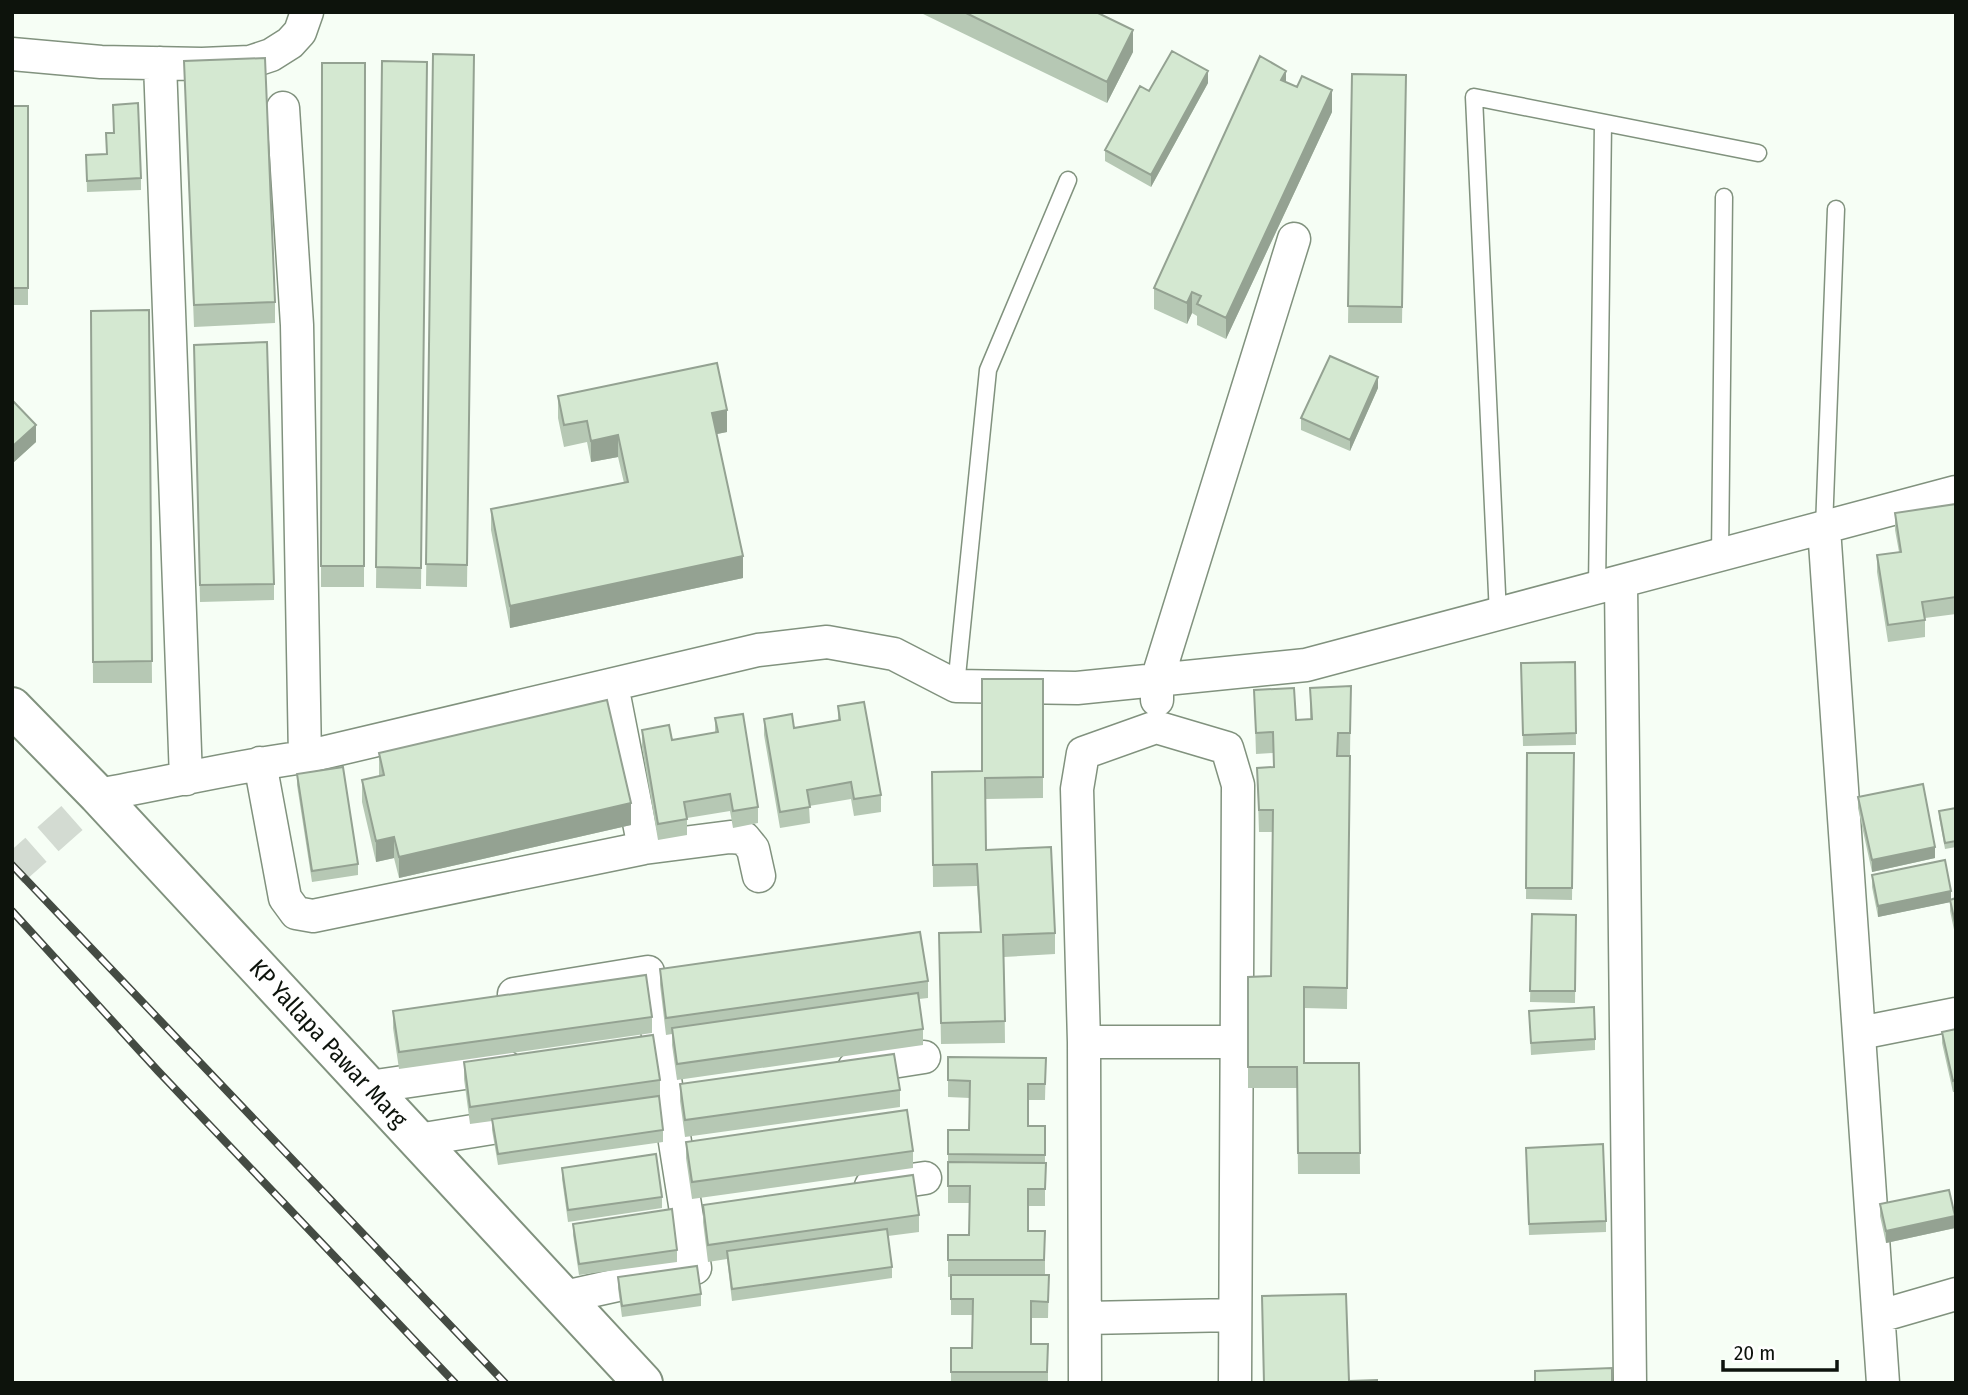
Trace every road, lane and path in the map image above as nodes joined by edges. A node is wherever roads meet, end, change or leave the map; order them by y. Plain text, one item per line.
1 (307, 12) edge
2 (12, 54) edge
3 (160, 64) junction
4 (283, 108) dead end
5 (1603, 123) junction
6 (1758, 153) dead end
7 (1068, 180) dead end
8 (1724, 197) dead end
9 (1836, 209) dead end
10 (1294, 239) dead end
11 (1956, 492) edge
12 (1824, 528) junction
13 (1720, 556) junction
14 (1609, 586) junction
15 (1498, 615) junction
16 (1157, 680) junction
17 (612, 685) junction
18 (956, 686) junction
19 (12, 707) edge
20 (1156, 727) junction
21 (304, 757) junction
22 (260, 763) junction
23 (186, 779) junction
24 (98, 795) junction
25 (644, 848) junction
26 (759, 876) dead end
27 (514, 994) edge
28 (1956, 1014) edge
29 (1860, 1033) junction
30 (1084, 1042) junction
31 (1238, 1042) junction
32 (924, 1056) edge
33 (528, 1063) edge
34 (830, 1072) edge
35 (369, 1087) junction
36 (563, 1116) edge
37 (418, 1140) junction
38 (925, 1178) dead end
39 (846, 1190) edge
40 (1956, 1294) edge
41 (564, 1297) junction
42 (1235, 1315) junction
43 (1880, 1316) junction
44 (1086, 1318) junction
45 (643, 1383) edge
46 (1085, 1383) edge
47 (1235, 1383) edge
48 (1630, 1383) edge
49 (1883, 1383) edge

1 - 3 street
2 - 3 street
3 - 23 street
4 - 21 street
5 - 6 lane
5 - 14 lane
5 - 15 lane
7 - 18 lane
8 - 13 lane
9 - 12 lane
10 - 16 street
11 - 12 street
12 - 13 street
12 - 29 street
13 - 14 street
14 - 15 street
14 - 48 street
15 - 16 street
16 - 18 street
16 - 20 street
17 - 18 street
17 - 21 street
17 - 25 street
19 - 24 street, KP Yallapa Pawar Marg
20 - 30 street
20 - 31 street
21 - 22 street
22 - 23 street
22 - 25 street
23 - 24 street
24 - 35 street, KP Yallapa Pawar Marg
25 - 26 street
27 - 41 street
28 - 29 street
29 - 43 street
30 - 31 street
30 - 44 street
31 - 42 street
32 - 34 street
33 - 35 street
35 - 37 street, KP Yallapa Pawar Marg
36 - 37 street
37 - 41 street, KP Yallapa Pawar Marg
38 - 39 street
40 - 43 street
41 - 45 street, KP Yallapa Pawar Marg
42 - 44 street
42 - 47 street
43 - 49 street
44 - 46 street

